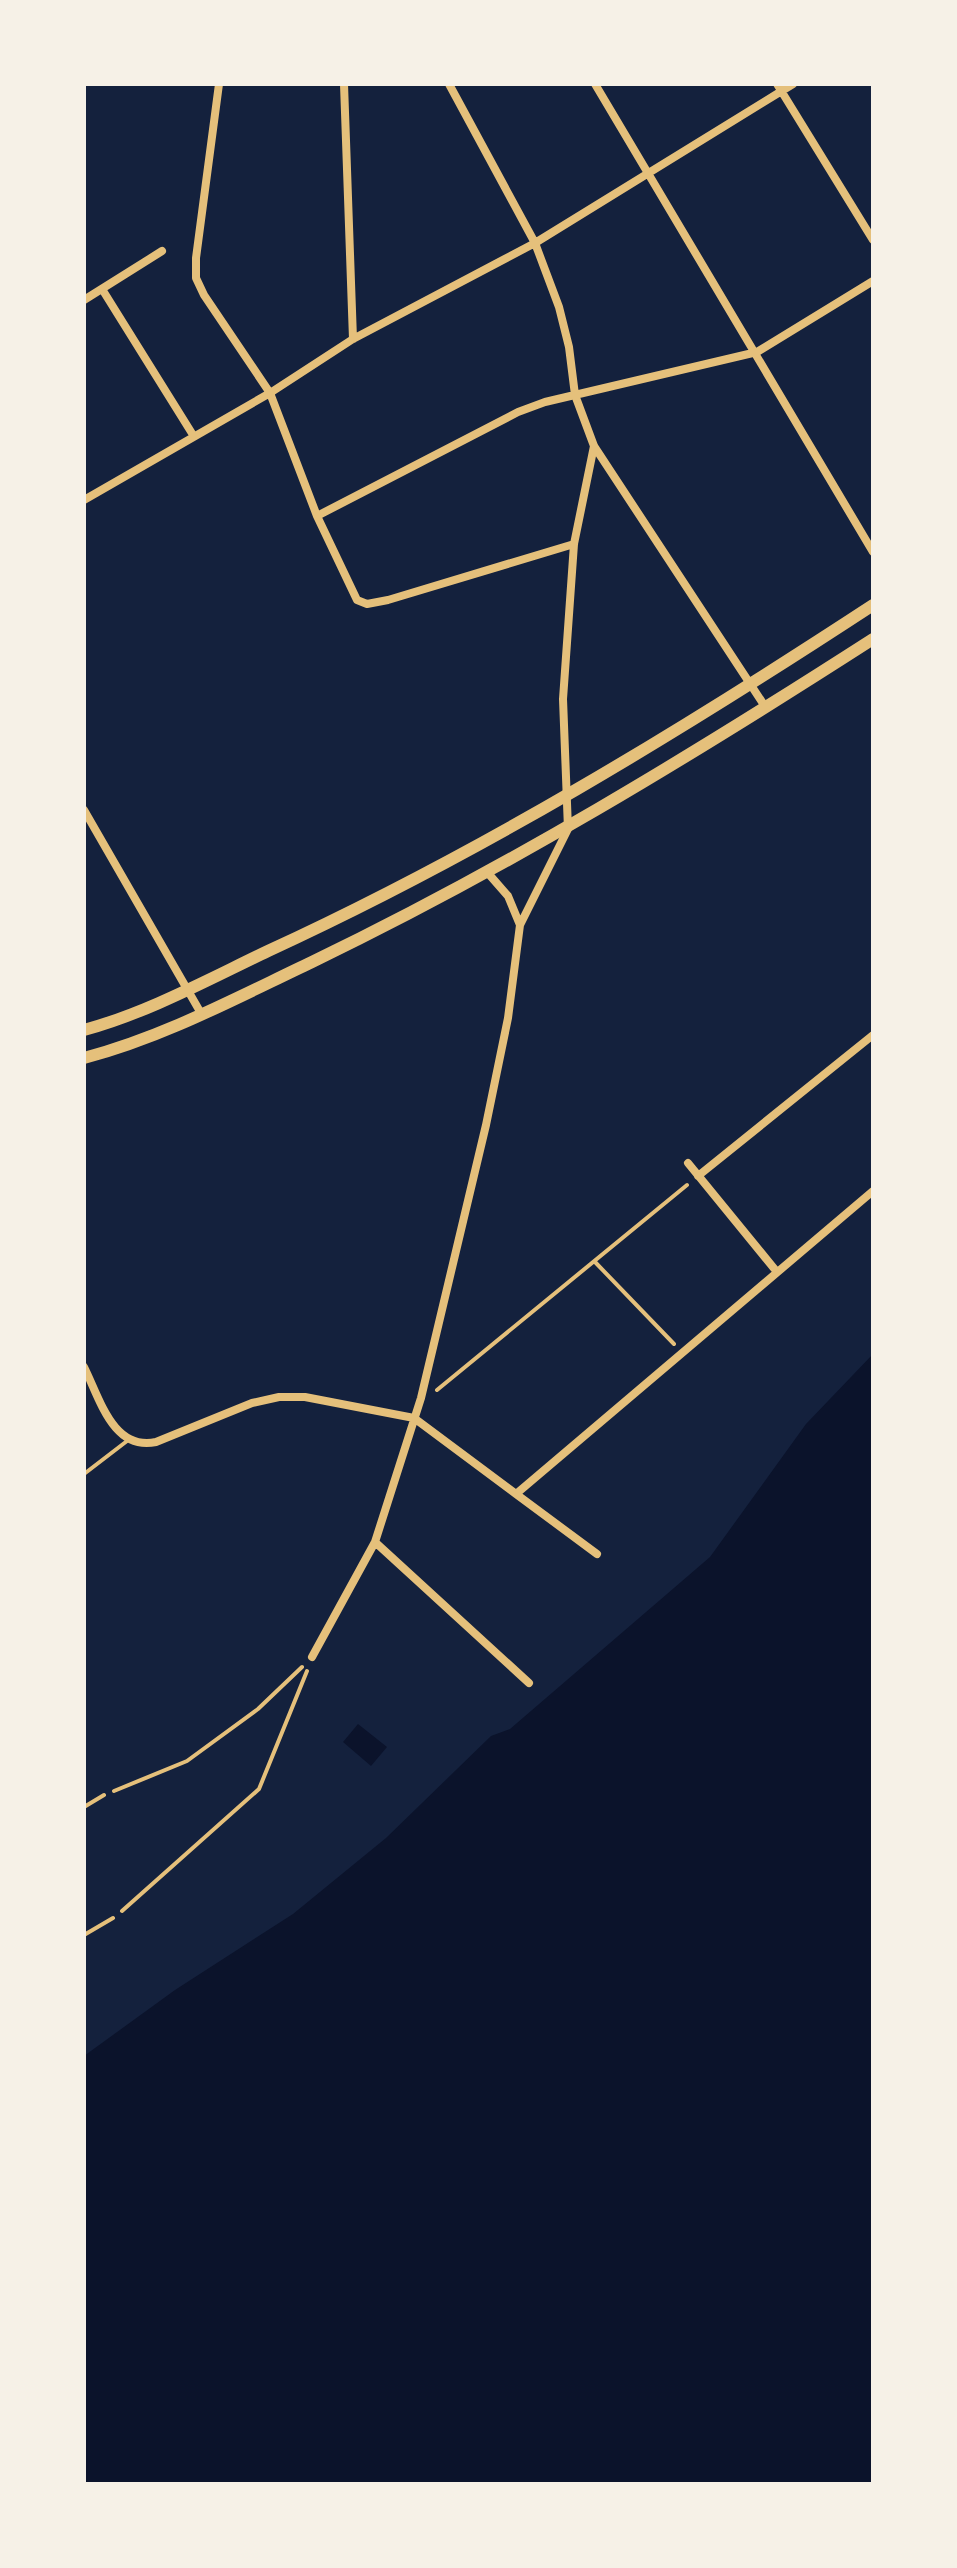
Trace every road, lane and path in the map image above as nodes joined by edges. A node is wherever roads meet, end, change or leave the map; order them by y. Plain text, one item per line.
1 (219, 84) edge
2 (344, 84) edge
3 (449, 84) edge
4 (595, 84) edge
5 (793, 84) edge
6 (779, 88) edge
7 (650, 174) junction
8 (873, 240) edge
9 (535, 243) junction
10 (162, 251) dead end
11 (873, 281) edge
12 (102, 289) junction
13 (84, 300) edge
14 (353, 339) junction
15 (757, 352) junction
16 (270, 393) junction
17 (575, 395) junction
18 (193, 435) junction
19 (594, 446) junction
20 (84, 500) edge
21 (317, 516) junction
22 (574, 544) junction
23 (873, 552) edge
24 (873, 605) edge
25 (873, 639) edge
26 (750, 686) junction
27 (766, 708) junction
28 (568, 794) junction
29 (84, 810) edge
30 (568, 829) junction
31 (487, 872) junction
32 (520, 925) junction
33 (188, 988) junction
34 (202, 1015) junction
35 (84, 1030) edge
36 (873, 1035) edge
37 (84, 1058) edge
38 (688, 1163) dead end
39 (698, 1176) junction
40 (873, 1191) edge
41 (595, 1262) junction
42 (777, 1272) junction
43 (682, 1353) junction
44 (84, 1367) edge
45 (421, 1398) junction
46 (414, 1418) junction
47 (127, 1441) junction
48 (84, 1474) edge
49 (516, 1494) junction
50 (375, 1542) junction
51 (597, 1554) dead end
52 (312, 1657) junction
53 (529, 1683) dead end
54 (104, 1795) joint
55 (84, 1807) edge
56 (113, 1918) joint
57 (84, 1935) edge

1 - 16 street
2 - 14 street
3 - 9 street
4 - 7 street
5 - 6 street
6 - 7 street
6 - 8 street
7 - 9 street
7 - 15 street
9 - 14 street
9 - 17 street
10 - 12 street
11 - 15 street
12 - 13 street
12 - 18 street
14 - 16 street
15 - 17 street
15 - 23 street
16 - 18 street
16 - 21 street
17 - 19 street
17 - 21 street
18 - 20 street
19 - 22 street
19 - 26 street
21 - 22 street
22 - 28 street
24 - 26 main road
25 - 27 main road
26 - 27 street
26 - 28 main road
27 - 30 main road
28 - 30 street
28 - 33 main road
29 - 33 street
30 - 31 main road
30 - 32 street
31 - 32 street
31 - 34 main road
32 - 45 street
33 - 34 street
33 - 35 main road
34 - 37 main road
36 - 39 street
38 - 39 street
39 - 41 path
39 - 42 street
40 - 42 street
41 - 43 path
41 - 45 path
42 - 43 street
43 - 49 street
44 - 47 street
45 - 46 street
46 - 47 street
46 - 49 street
46 - 50 street
47 - 48 lane
49 - 51 street
50 - 52 street
50 - 53 street
52 - 54 path
52 - 56 path
54 - 55 lane
56 - 57 lane

